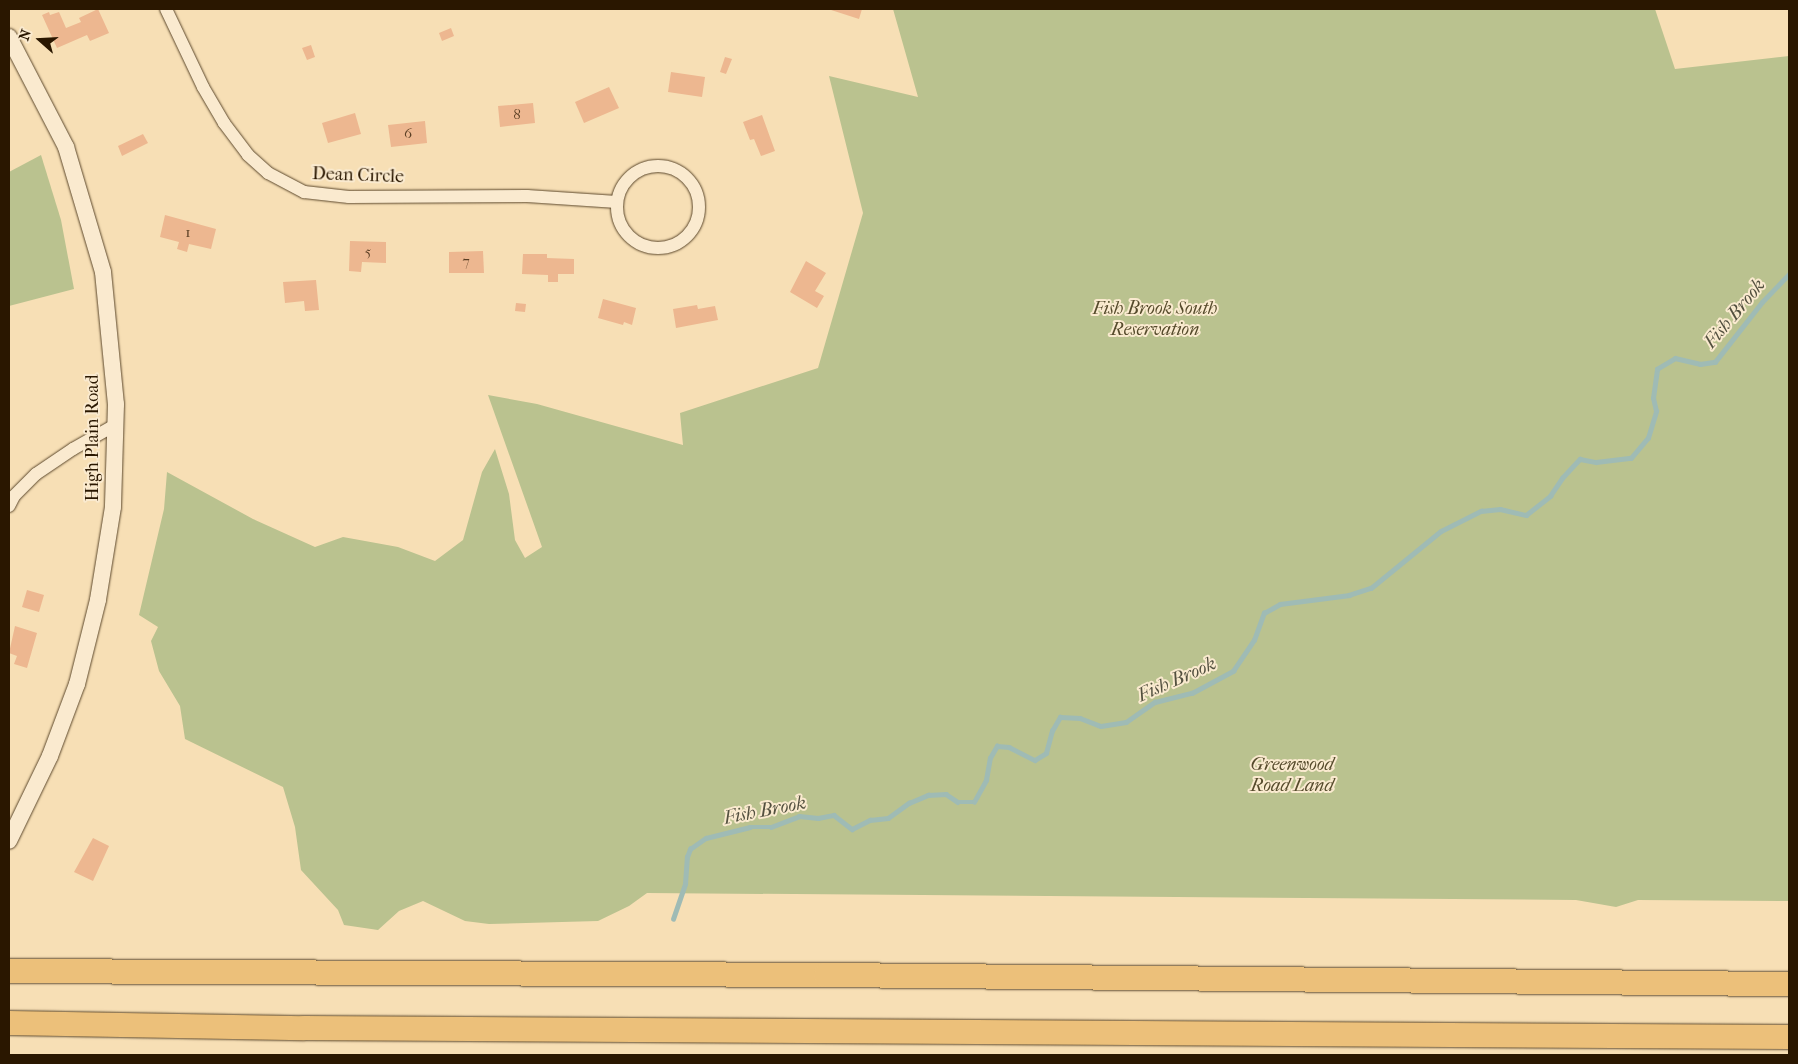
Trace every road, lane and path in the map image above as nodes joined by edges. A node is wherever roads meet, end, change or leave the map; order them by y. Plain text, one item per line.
1 (166, 9) edge
2 (9, 37) edge
3 (617, 202) junction
4 (116, 425) junction
5 (9, 506) edge
6 (9, 841) edge
7 (9, 971) edge
8 (1789, 984) edge
9 (9, 1023) edge
10 (1789, 1037) edge

1 - 3 street, Dean Circle
2 - 4 street, High Plain Road
3 - 3 street
4 - 5 street
4 - 6 street, High Plain Road
7 - 8 highway
9 - 10 highway

